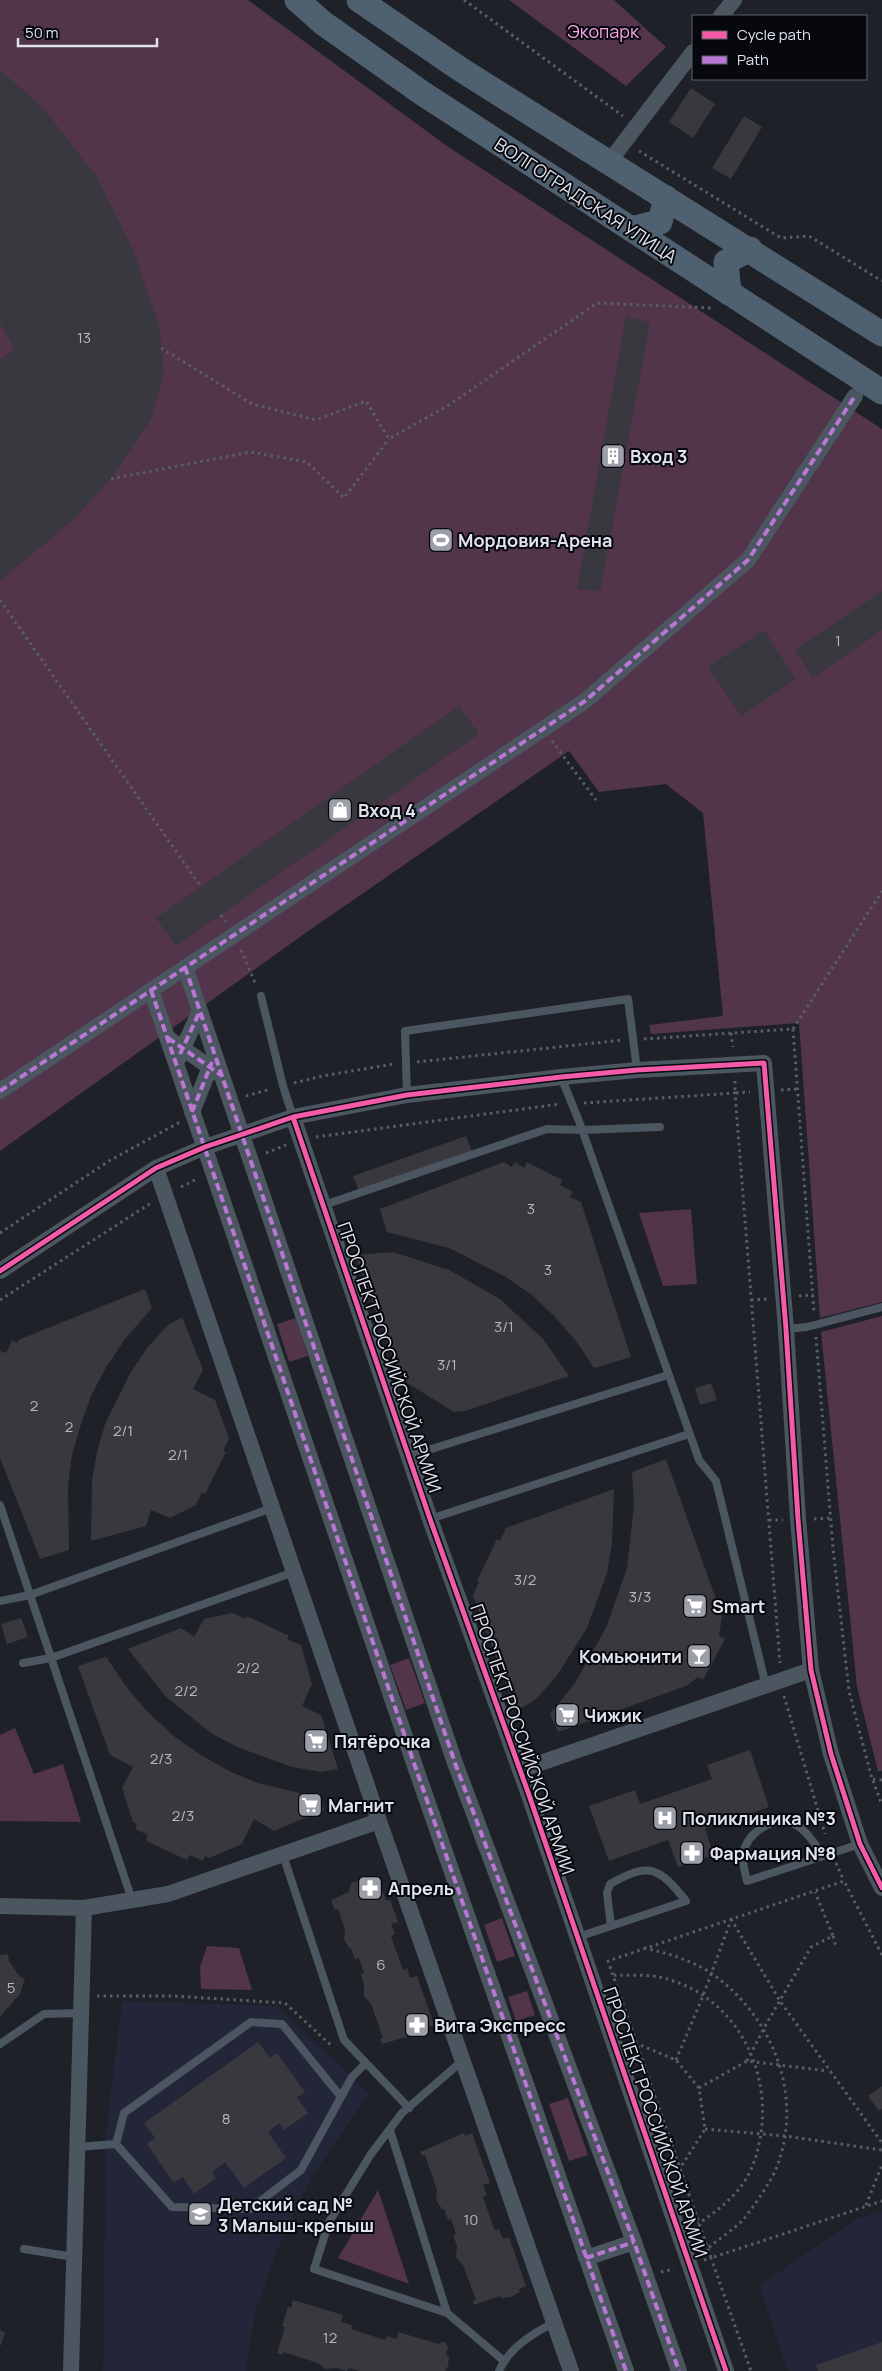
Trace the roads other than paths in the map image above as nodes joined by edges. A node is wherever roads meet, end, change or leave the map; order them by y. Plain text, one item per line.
1 (297, 0) edge
2 (359, 0) edge
3 (734, 0) edge
4 (722, 15) edge
5 (692, 53) edge
6 (608, 162) junction
7 (666, 198) junction
8 (630, 229) junction
9 (750, 249) junction
10 (721, 301) junction
11 (882, 334) edge
12 (882, 392) edge
13 (855, 396) dead end
14 (185, 967) junction
15 (151, 990) junction
16 (261, 996) road end
17 (200, 1011) junction
18 (179, 1056) junction
19 (215, 1066) junction
20 (637, 1070) junction
21 (561, 1077) junction
22 (0, 1091) edge
23 (407, 1096) junction
24 (193, 1114) junction
25 (293, 1117) junction
26 (660, 1127) dead end
27 (583, 1130) junction
28 (241, 1134) junction
29 (205, 1148) junction
30 (156, 1168) junction
31 (324, 1205) junction
32 (0, 1271) edge
33 (882, 1307) edge
34 (786, 1330) junction
35 (668, 1375) junction
36 (689, 1434) junction
37 (409, 1456) junction
38 (0, 1505) edge
39 (273, 1508) junction
40 (430, 1519) junction
41 (294, 1572) junction
42 (30, 1595) junction
43 (0, 1601) edge
44 (51, 1658) junction
45 (23, 1663) dead end
46 (811, 1670) junction
47 (774, 1683) junction
48 (520, 1770) junction
49 (379, 1821) junction
50 (860, 1844) junction
51 (283, 1855) junction
52 (823, 1855) junction
53 (882, 1888) edge
54 (132, 1900) junction
55 (0, 1906) edge
56 (84, 1908) junction
57 (611, 1926) junction
58 (578, 1937) junction
59 (80, 2012) junction
60 (0, 2044) edge
61 (462, 2062) junction
62 (366, 2063) junction
63 (341, 2097) junction
64 (409, 2108) junction
65 (390, 2130) junction
66 (116, 2144) junction
67 (77, 2147) junction
68 (634, 2242) junction
69 (24, 2249) dead end
70 (74, 2257) junction
71 (586, 2258) junction
72 (448, 2313) junction
73 (554, 2323) junction
74 (504, 2361) junction
75 (72, 2371) edge
76 (499, 2371) edge
77 (571, 2371) edge
78 (626, 2371) edge
79 (679, 2371) edge
80 (726, 2371) edge

1 - 8 main road, ВОЛГОГРАДСКАЯ УЛИЦА
2 - 6 main road
3 - 4 street
5 - 6 street
6 - 7 main road
7 - 8 main road
7 - 9 main road
8 - 10 main road, ВОЛГОГРАДСКАЯ УЛИЦА
9 - 10 main road
9 - 11 main road
10 - 12 main road, ВОЛГОГРАДСКАЯ УЛИЦА
13 - 14 street
14 - 15 street
14 - 17 street
15 - 18 street
15 - 22 street
16 - 25 lane
17 - 18 street
17 - 19 street
18 - 19 street
18 - 24 street
19 - 24 street
19 - 28 street
20 - 21 street
20 - 23 lane
20 - 34 street
21 - 23 street
21 - 27 lane
23 - 25 street
24 - 29 street
25 - 28 street
25 - 31 street, ПРОСПЕКТ РОССИЙСКОЙ АРМИИ
26 - 27 lane
27 - 31 lane
27 - 35 lane
28 - 29 street
28 - 68 street
29 - 30 street
29 - 71 street
30 - 32 street
30 - 39 street
31 - 37 street, ПРОСПЕКТ РОССИЙСКОЙ АРМИИ
33 - 34 lane
34 - 46 street
35 - 36 lane
35 - 37 lane
36 - 40 lane
36 - 47 lane
37 - 40 street, ПРОСПЕКТ РОССИЙСКОЙ АРМИИ
38 - 42 lane
39 - 41 street
39 - 42 lane
40 - 48 street, ПРОСПЕКТ РОССИЙСКОЙ АРМИИ
41 - 44 lane
41 - 49 street
42 - 43 lane
42 - 44 lane
44 - 45 lane
44 - 54 lane
46 - 47 street
46 - 50 street
47 - 48 street
48 - 58 street, ПРОСПЕКТ РОССИЙСКОЙ АРМИИ
49 - 51 street
49 - 61 street
50 - 52 lane
50 - 53 street
51 - 54 street
51 - 62 lane
52 - 52 lane
54 - 56 street
55 - 56 street
56 - 59 street
57 - 57 lane
57 - 58 lane
58 - 80 street, ПРОСПЕКТ РОССИЙСКОЙ АРМИИ
59 - 60 lane
59 - 67 street
61 - 64 lane
61 - 73 street
62 - 63 lane
62 - 64 lane
63 - 66 lane
63 - 66 lane
64 - 65 lane
65 - 72 lane
65 - 72 lane
66 - 67 lane
67 - 70 street
68 - 71 street
68 - 79 street
69 - 70 lane
70 - 75 street
71 - 78 street
72 - 74 lane
73 - 74 lane
73 - 77 street
74 - 76 lane

